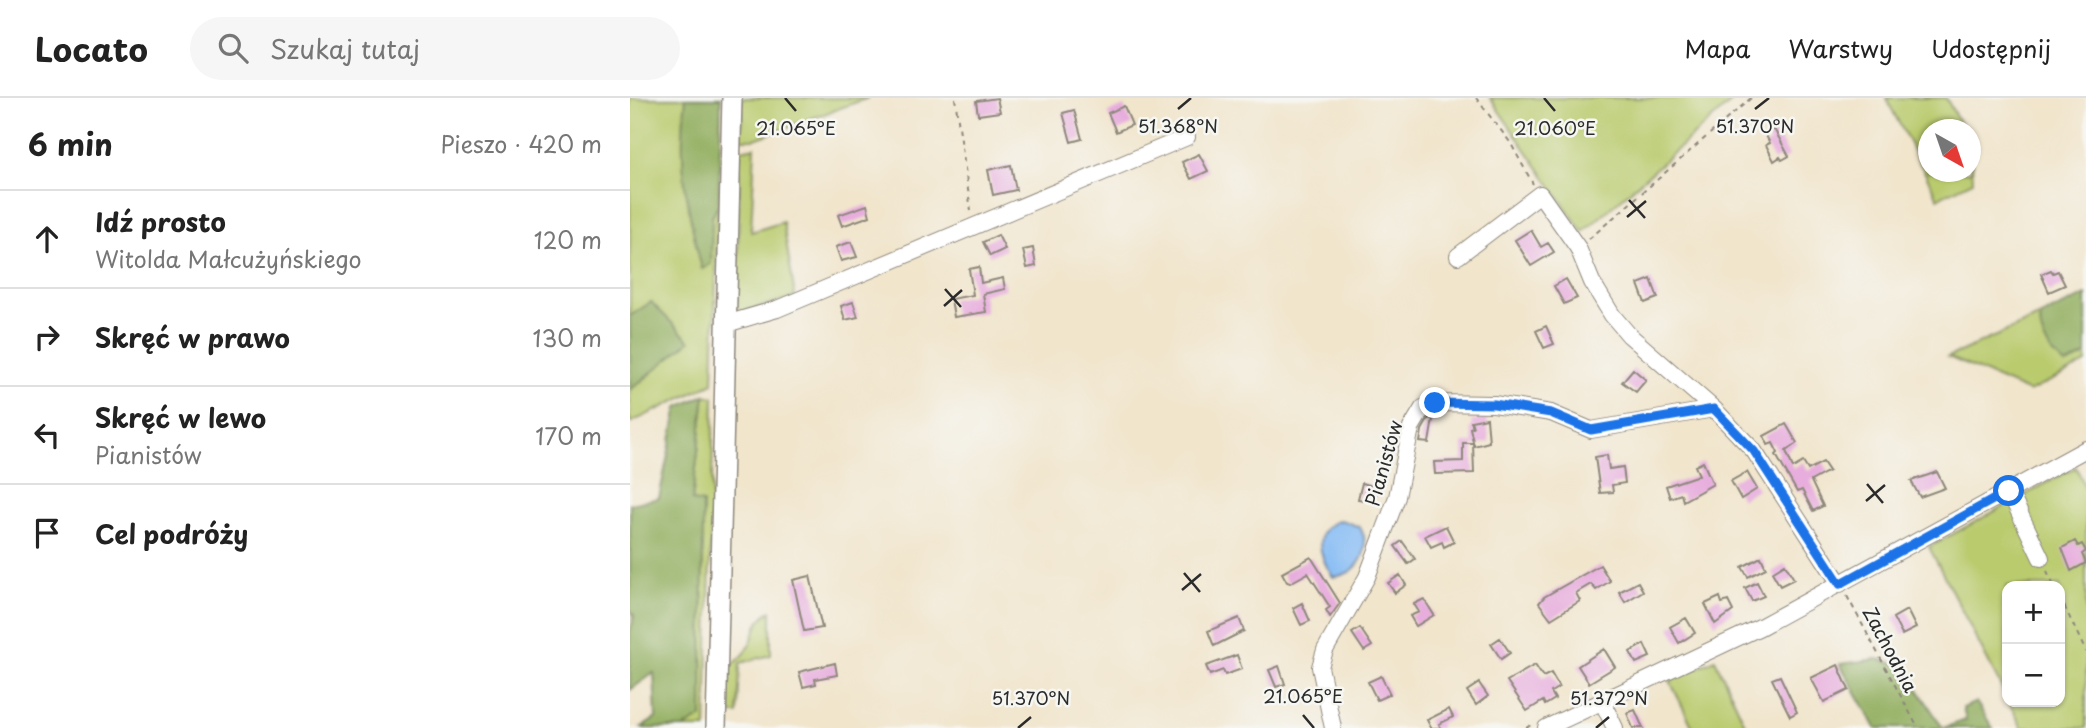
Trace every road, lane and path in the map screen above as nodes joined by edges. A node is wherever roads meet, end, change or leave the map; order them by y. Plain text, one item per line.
1 (732, 98) edge
2 (955, 98) edge
3 (1476, 98) edge
4 (1751, 98) edge
5 (1187, 137) dead end
6 (1540, 194) junction
7 (974, 229) junction
8 (1578, 248) junction
9 (1458, 256) dead end
10 (726, 324) junction
11 (1714, 409) junction
12 (2086, 449) edge
13 (2009, 491) junction
14 (2041, 558) joint
15 (2052, 581) edge
16 (1840, 584) junction
17 (2065, 608) edge
18 (2086, 652) edge
19 (1604, 703) junction
20 (716, 727) edge
21 (1333, 728) edge
22 (1546, 728) edge
23 (1615, 728) edge
24 (1918, 728) edge

1 - 10 main road
2 - 7 path
3 - 6 path
4 - 8 path
5 - 7 street
6 - 8 street
6 - 9 street
7 - 10 street
8 - 11 street
10 - 20 main road
11 - 16 street
11 - 21 street, Pianistów
12 - 13 street
13 - 14 street
13 - 16 street
14 - 15 path
16 - 19 street
16 - 24 path, Zachodnia
17 - 18 path
19 - 22 street
19 - 23 street

